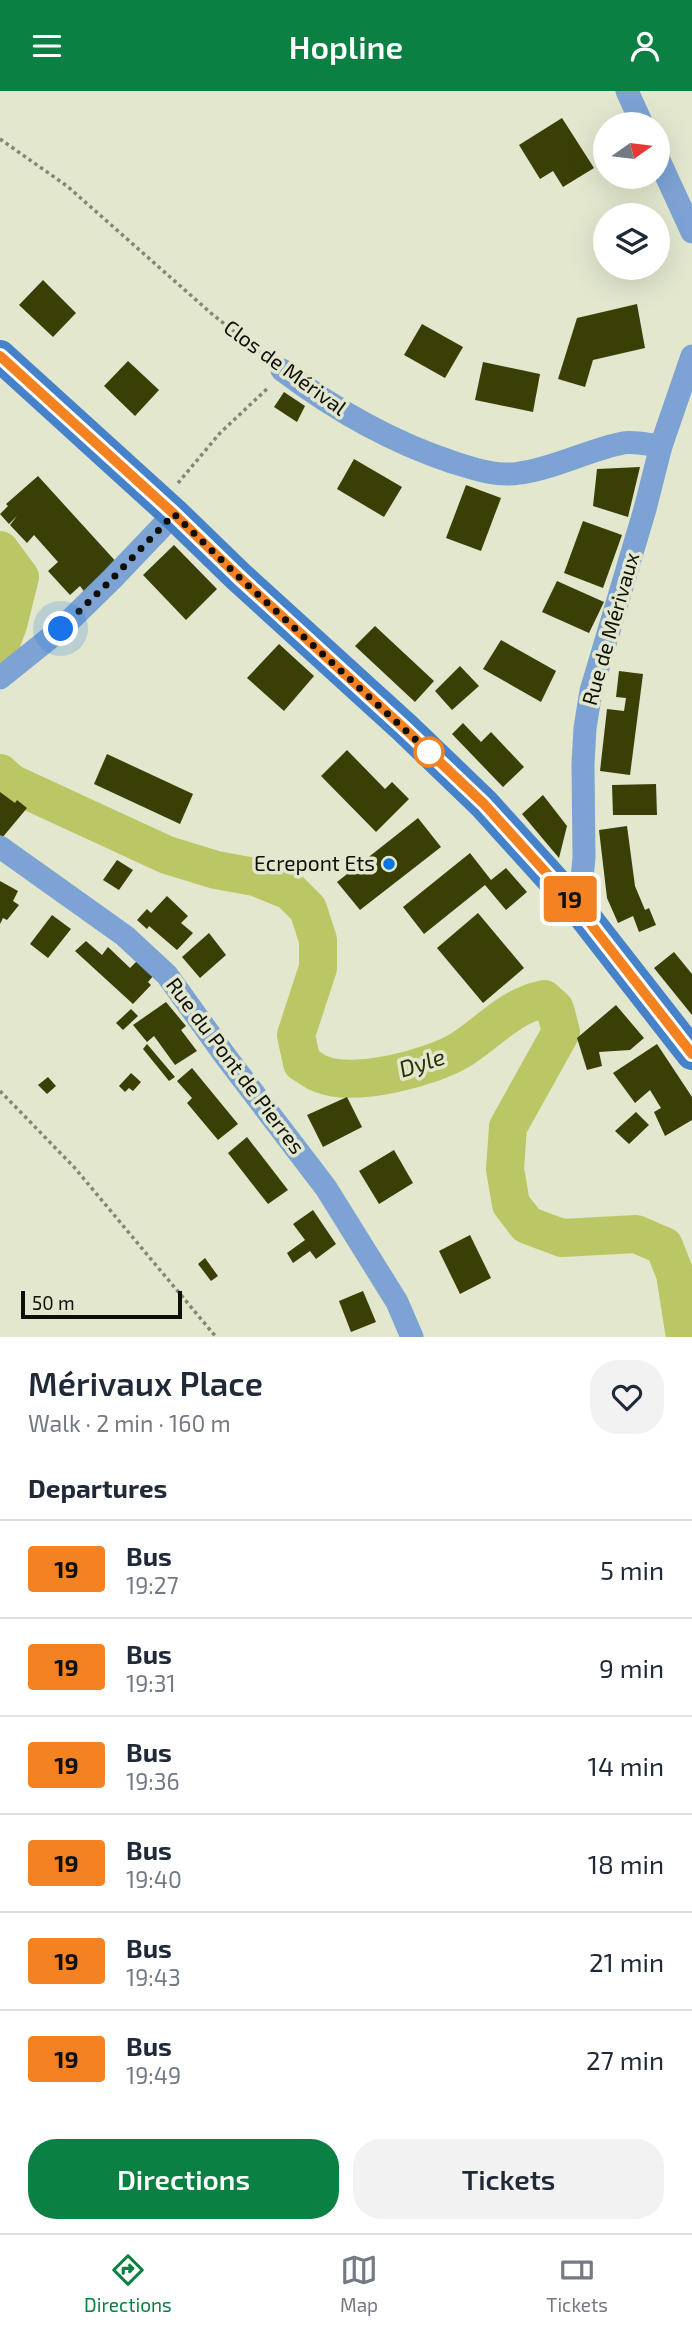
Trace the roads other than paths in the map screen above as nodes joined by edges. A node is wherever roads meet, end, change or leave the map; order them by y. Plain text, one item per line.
1 (627, 91) edge
2 (637, 112) edge
3 (670, 184) edge
4 (692, 232) edge
5 (0, 356) edge
6 (692, 356) edge
7 (282, 370) road end
8 (661, 446) junction
9 (174, 514) junction
10 (4, 675) edge
11 (0, 847) edge
12 (579, 909) junction
13 (692, 1054) edge
14 (412, 1337) edge

1 - 2 street
3 - 4 street
5 - 9 main road
6 - 8 street, Rue de Mérivaux
7 - 8 street, Clos de Mérival
8 - 12 street, Rue de Mérivaux
9 - 10 street
9 - 12 main road
11 - 14 street, Rue du Pont de Pierres
12 - 13 main road

